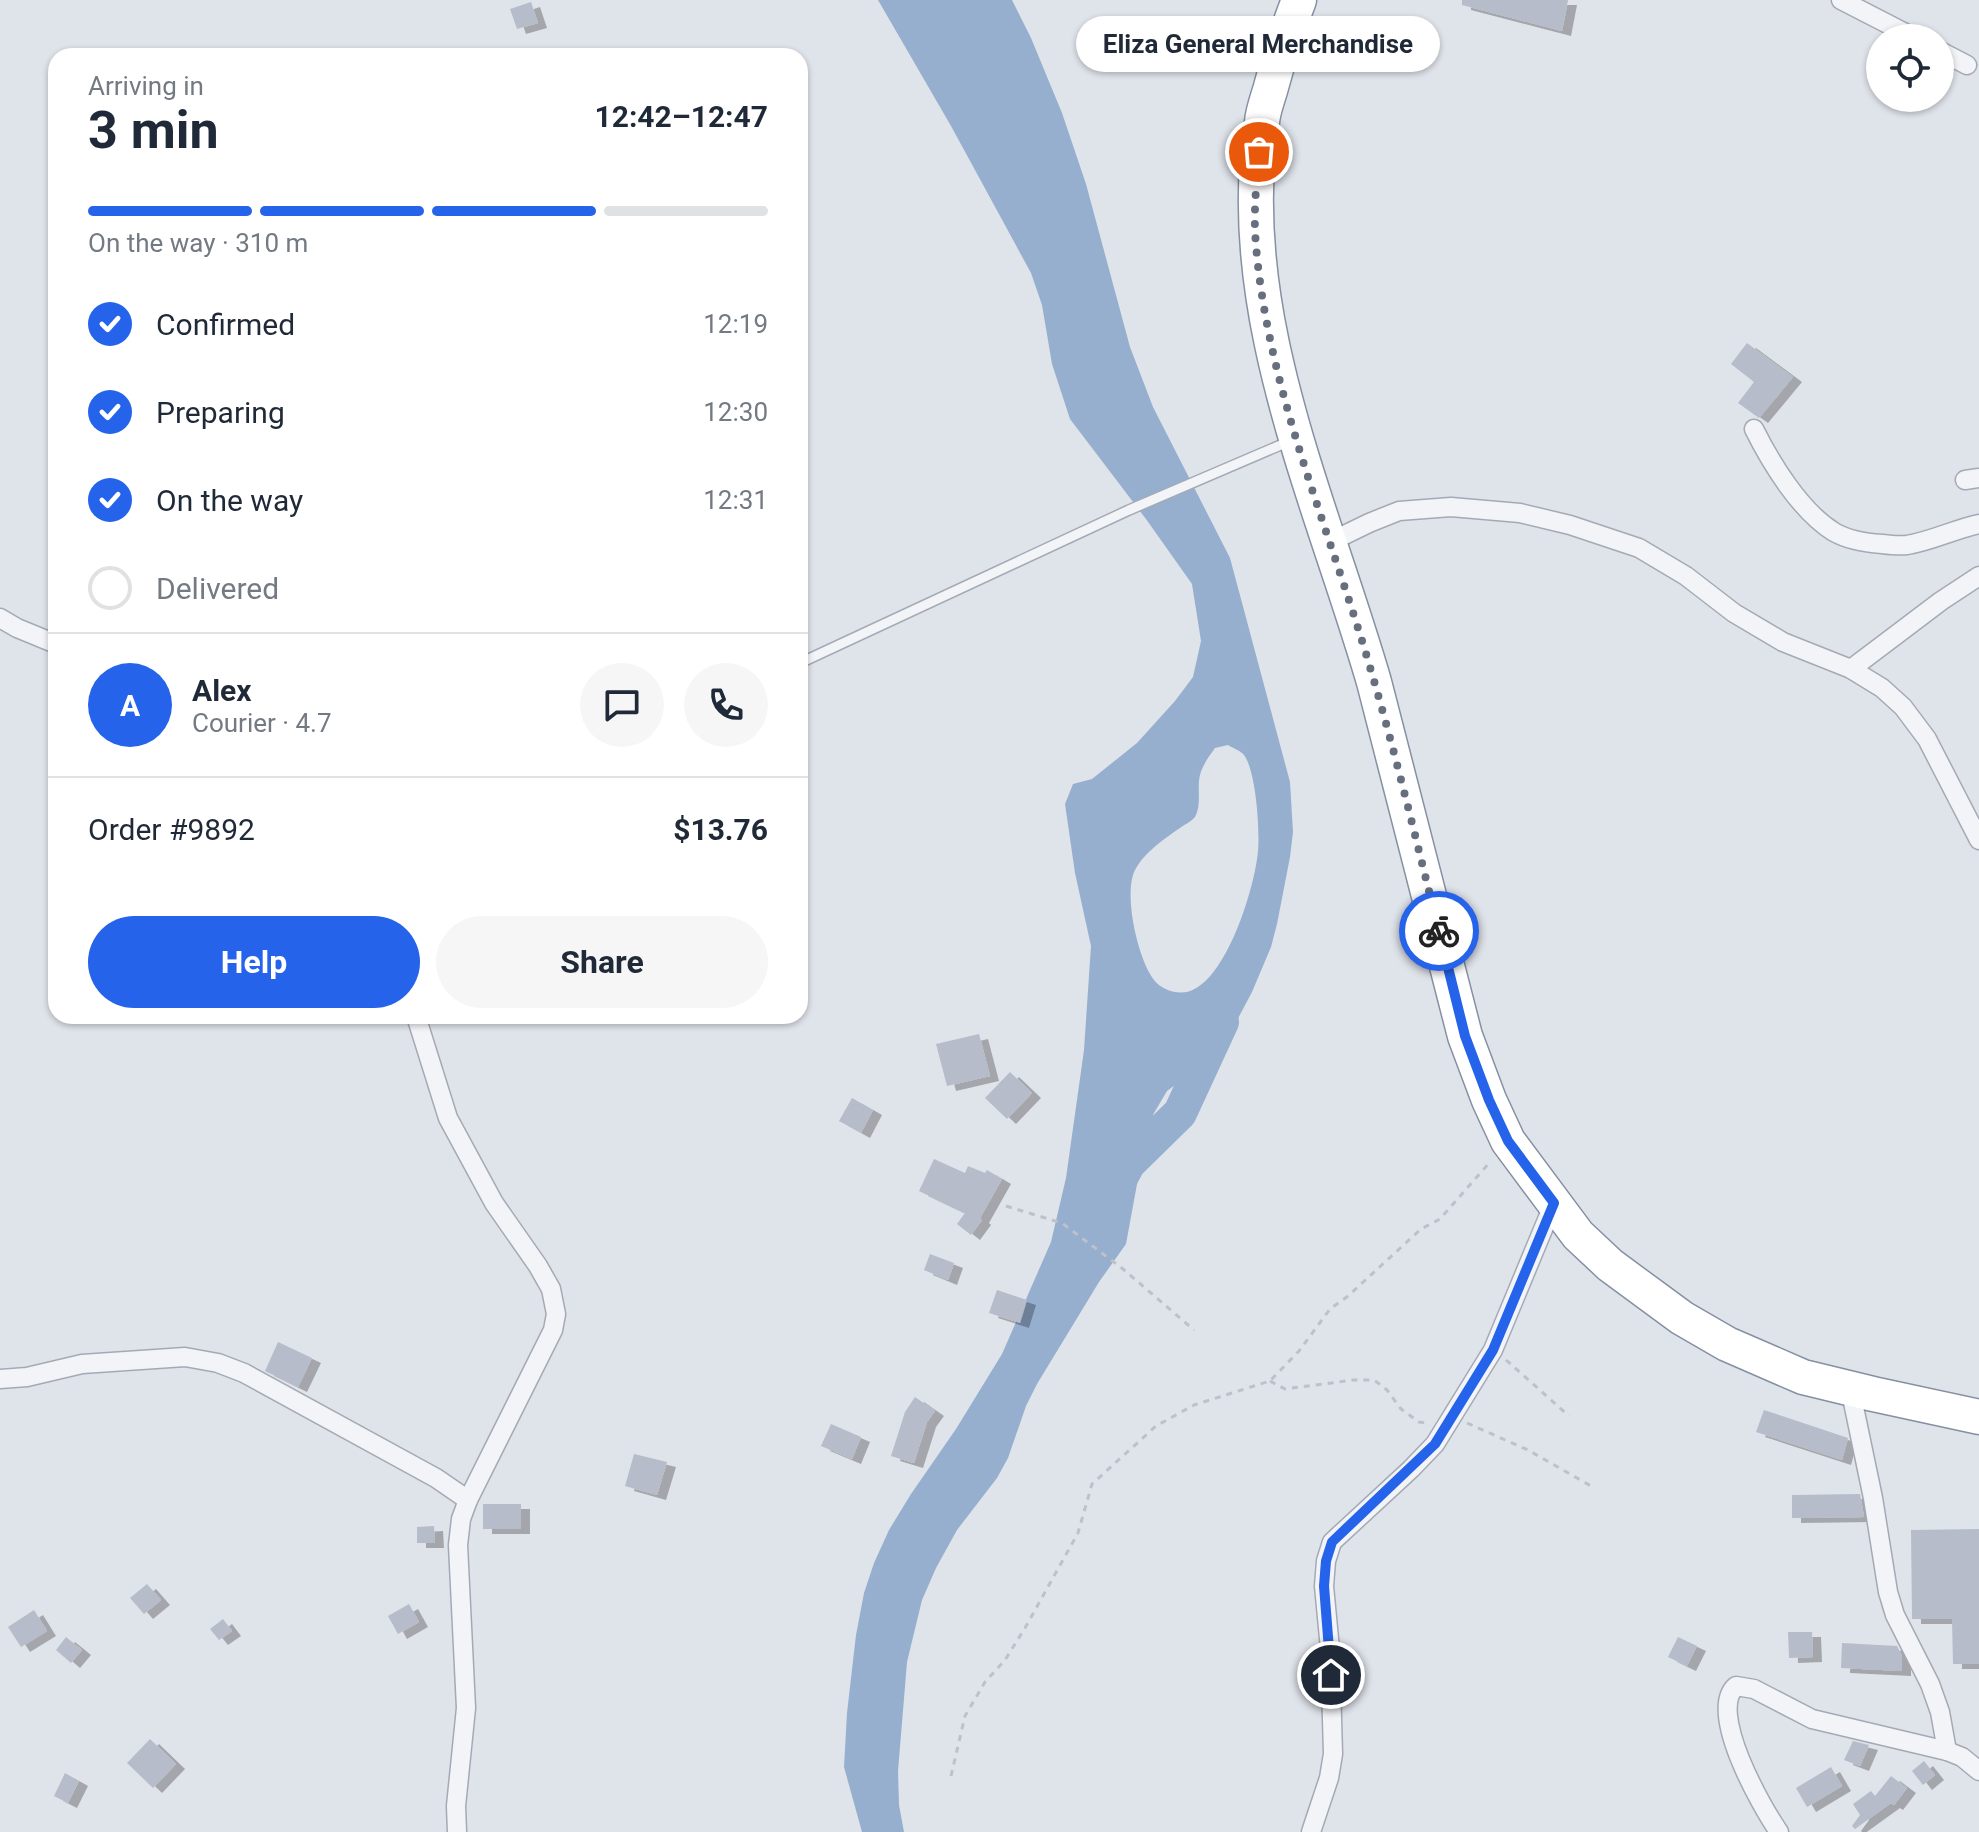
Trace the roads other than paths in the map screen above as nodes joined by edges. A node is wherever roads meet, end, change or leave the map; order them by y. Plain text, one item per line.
1 (1299, 0) edge
2 (1841, 0) edge
3 (1888, 24) edge
4 (1954, 58) edge
5 (1967, 65) dead end
6 (1754, 429) dead end
7 (1297, 439) junction
8 (1979, 524) edge
9 (1328, 543) junction
10 (1979, 576) edge
11 (0, 618) edge
12 (48, 641) edge
13 (808, 659) edge
14 (1851, 669) junction
15 (1979, 840) edge
16 (419, 1024) edge
17 (1554, 1203) junction
18 (0, 1379) edge
19 (1850, 1388) junction
20 (1979, 1417) edge
21 (468, 1500) junction
22 (1947, 1751) junction
23 (1979, 1771) edge
24 (457, 1832) edge
25 (1311, 1832) edge
26 (1779, 1832) edge

1 - 7 highway
2 - 3 street
4 - 5 street
6 - 8 street
7 - 9 highway
7 - 13 lane
9 - 14 street
9 - 17 highway
10 - 14 street
11 - 12 street
14 - 15 street
16 - 21 street
17 - 19 highway
17 - 25 street
18 - 21 street
19 - 20 highway
19 - 22 street
21 - 24 street
22 - 23 street
22 - 26 street

